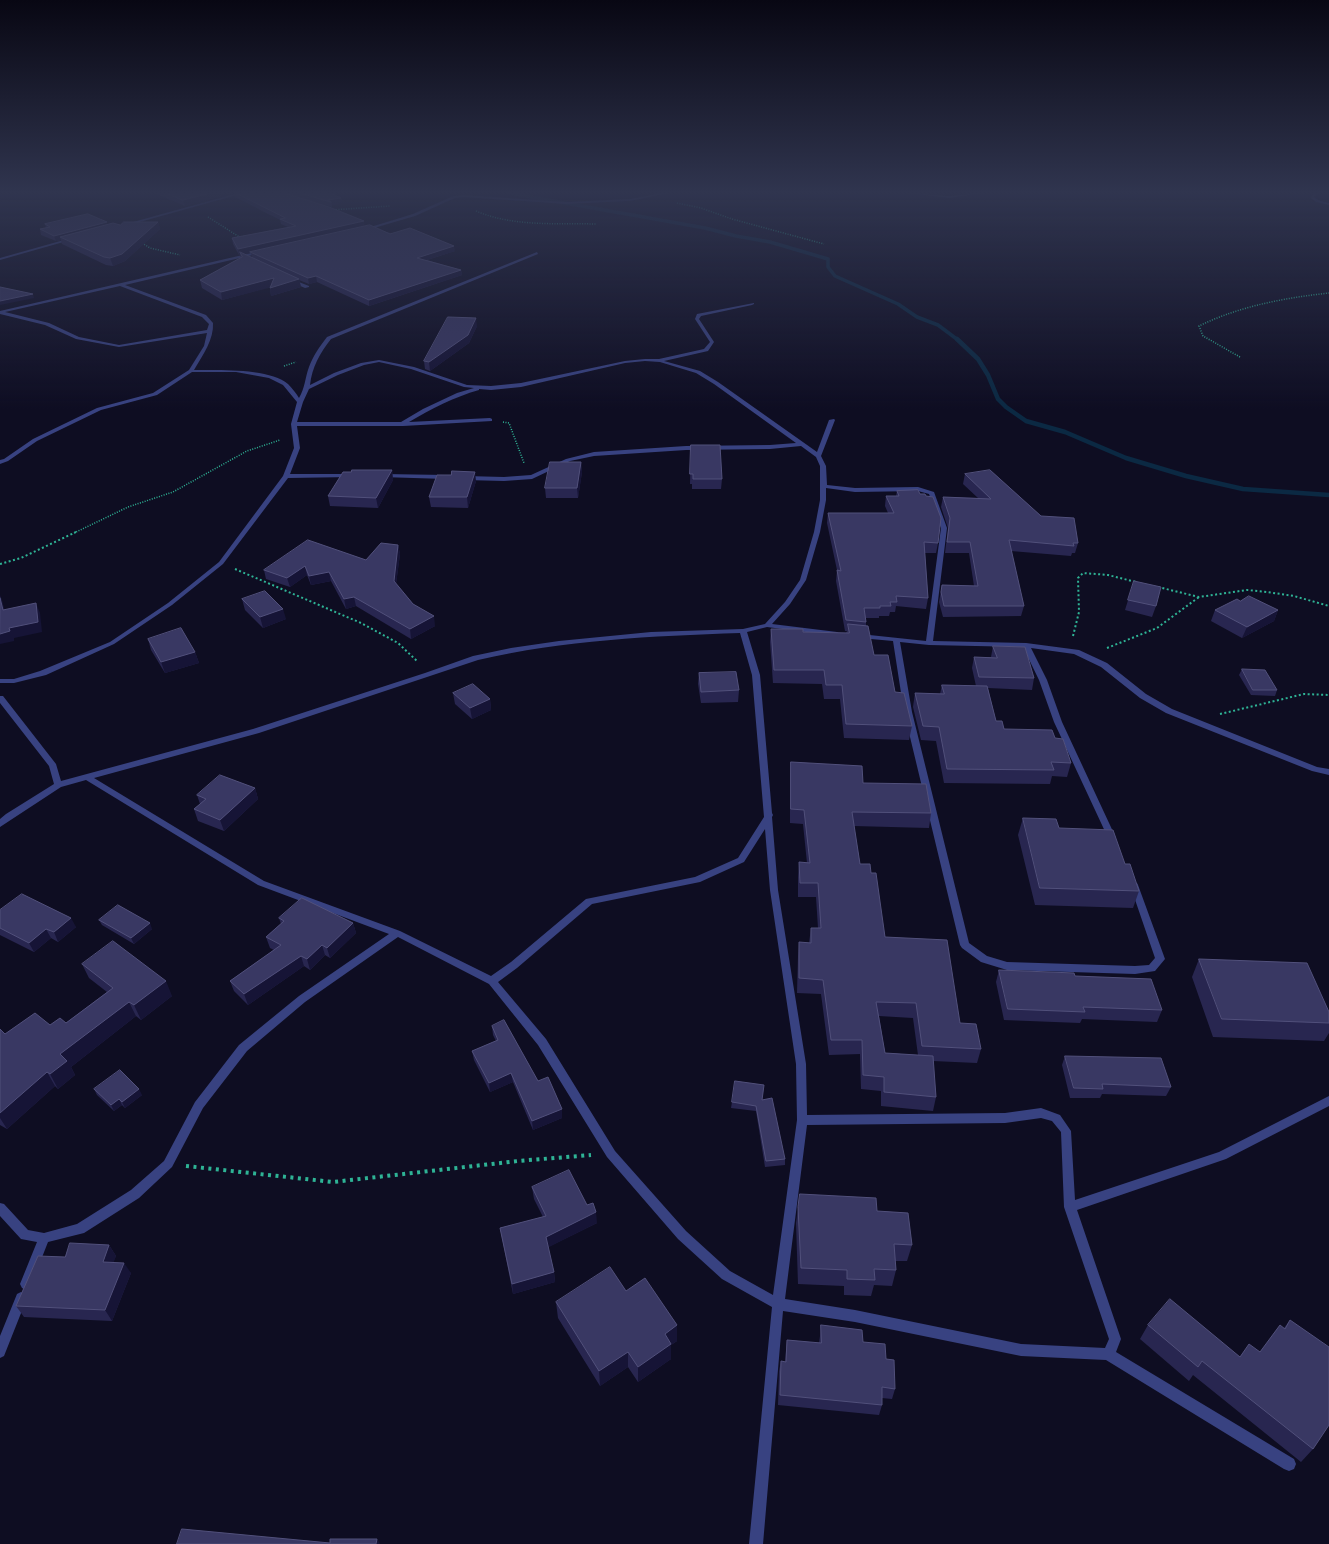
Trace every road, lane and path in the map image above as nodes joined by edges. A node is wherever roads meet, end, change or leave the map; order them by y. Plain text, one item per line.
1 (206, 265) edge
2 (508, 265) edge
3 (202, 266) joint
4 (285, 277) edge
5 (121, 284) junction
6 (307, 287) edge
7 (1329, 293) edge
8 (752, 304) dead end
9 (0, 312) edge
10 (210, 331) junction
11 (1240, 357) dead end
12 (660, 361) junction
13 (191, 371) junction
14 (307, 388) junction
15 (479, 388) junction
16 (300, 402) junction
17 (490, 420) joint
18 (832, 420) dead end
19 (294, 424) junction
20 (402, 424) junction
21 (801, 444) junction
22 (818, 456) junction
23 (0, 462) edge
24 (286, 476) junction
25 (354, 476) edge
26 (377, 476) edge
27 (452, 477) edge
28 (460, 477) edge
29 (532, 477) junction
30 (824, 486) junction
31 (221, 563) junction
32 (0, 564) edge
33 (1138, 582) edge
34 (1153, 586) edge
35 (1199, 597) junction
36 (1329, 606) edge
37 (767, 625) junction
38 (743, 631) junction
39 (896, 640) junction
40 (929, 643) junction
41 (1026, 645) junction
42 (1068, 649) junction
43 (1076, 652) junction
44 (428, 675) junction
45 (0, 681) edge
46 (1329, 695) edge
47 (0, 698) edge
48 (1190, 721) junction
49 (1329, 772) edge
50 (87, 777) junction
51 (58, 785) junction
52 (769, 815) junction
53 (0, 824) edge
54 (1115, 844) edge
55 (1132, 880) edge
56 (397, 933) junction
57 (492, 981) junction
58 (1329, 1101) edge
59 (802, 1120) junction
60 (611, 1154) junction
61 (168, 1164) junction
62 (1070, 1207) junction
63 (0, 1208) edge
64 (44, 1238) junction
65 (778, 1304) junction
66 (0, 1352) edge
67 (1108, 1354) junction
68 (1289, 1464) dead end
69 (756, 1544) edge

1 - 3 street
2 - 14 street
3 - 5 street
4 - 6 street
5 - 9 street
5 - 10 street
7 - 11 path
8 - 12 street
9 - 10 street
10 - 13 street
12 - 15 street
12 - 21 street
13 - 16 street
13 - 23 street
14 - 15 street
14 - 16 street
15 - 20 street
16 - 19 street
17 - 20 street
17 - 29 path
18 - 22 street
19 - 20 street
19 - 24 street
19 - 32 path
21 - 22 street
21 - 29 street
22 - 30 street
24 - 25 street
24 - 31 street
26 - 27 street
28 - 29 street
30 - 37 street
30 - 40 street
31 - 44 path
31 - 45 street
33 - 42 path
34 - 35 path
35 - 36 path
35 - 43 path
37 - 38 street
37 - 39 street
38 - 44 street
38 - 52 street
39 - 40 street
39 - 55 street
40 - 41 street
41 - 42 street
41 - 54 street
42 - 43 street
43 - 48 street
44 - 50 street
46 - 48 path
47 - 51 street
48 - 49 street
50 - 51 street
50 - 56 street
51 - 53 street
52 - 57 street
52 - 59 street
56 - 57 street
56 - 61 street
57 - 60 street
58 - 62 street
59 - 62 street
59 - 65 street
60 - 61 path
60 - 65 street
61 - 64 street
62 - 67 street
63 - 64 street
64 - 66 street
65 - 67 street
65 - 69 street
67 - 68 street

